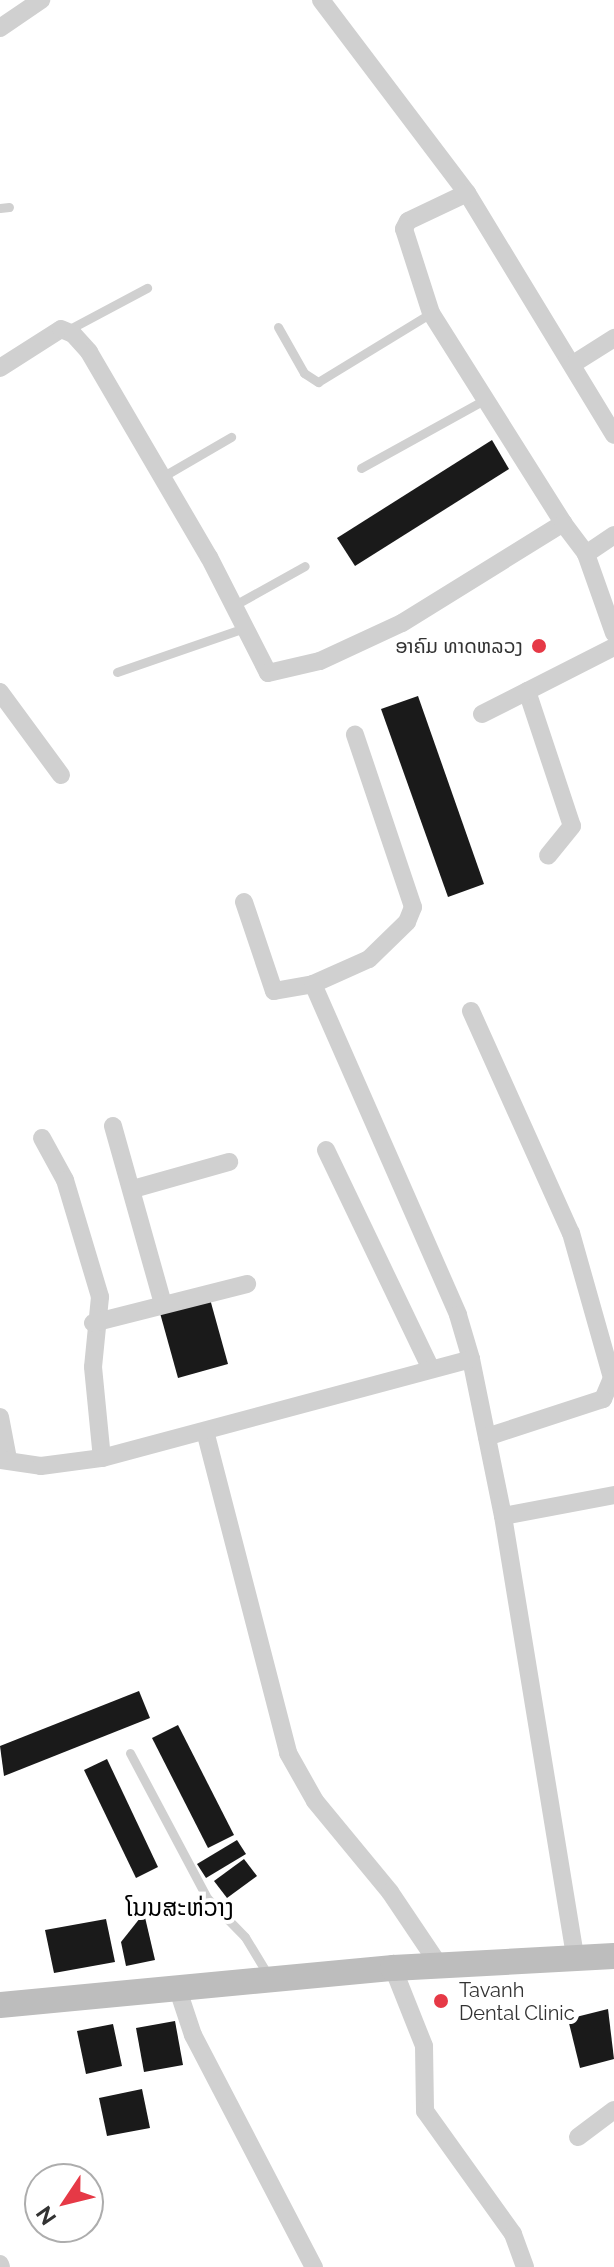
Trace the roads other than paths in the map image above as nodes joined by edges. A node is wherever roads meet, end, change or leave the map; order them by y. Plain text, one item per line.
1 (41, 0) edge
2 (321, 0) edge
3 (0, 28) edge
4 (467, 193) junction
5 (147, 288) dead end
6 (431, 313) junction
7 (278, 327) dead end
8 (66, 331) junction
9 (614, 338) edge
10 (2, 362) edge
11 (573, 364) junction
12 (486, 399) junction
13 (614, 435) edge
14 (231, 437) dead end
15 (361, 468) dead end
16 (159, 478) junction
17 (563, 523) junction
18 (614, 535) edge
19 (586, 554) junction
20 (305, 566) dead end
21 (233, 606) junction
22 (244, 628) junction
23 (614, 633) edge
24 (614, 647) edge
25 (117, 672) dead end
26 (527, 691) junction
27 (0, 692) edge
28 (482, 714) dead end
29 (355, 735) dead end
30 (61, 775) dead end
31 (548, 856) dead end
32 (244, 902) dead end
33 (313, 984) junction
34 (471, 1011) dead end
35 (113, 1126) dead end
36 (42, 1138) dead end
37 (326, 1150) dead end
38 (229, 1162) dead end
39 (133, 1189) junction
40 (247, 1284) dead end
41 (163, 1304) junction
42 (93, 1323) junction
43 (471, 1359) junction
44 (431, 1369) junction
45 (0, 1417) edge
46 (205, 1431) junction
47 (487, 1437) junction
48 (102, 1458) junction
49 (4, 1460) edge
50 (614, 1495) edge
51 (503, 1516) junction
52 (130, 1753) dead end
53 (614, 1956) edge
54 (575, 1958) junction
55 (439, 1965) junction
56 (393, 1968) junction
57 (270, 1978) junction
58 (178, 1990) junction
59 (0, 2005) edge
60 (614, 2110) edge
61 (578, 2137) dead end
62 (314, 2267) edge
63 (525, 2267) edge

1 - 3 street
2 - 4 street
4 - 6 street
4 - 11 street
5 - 8 lane
6 - 7 lane
6 - 12 street
8 - 10 street
8 - 16 street
9 - 11 street
11 - 13 street
12 - 15 lane
12 - 17 street
14 - 16 lane
16 - 21 street
17 - 19 street
17 - 22 street
18 - 19 street
19 - 23 street
20 - 21 lane
21 - 22 street
22 - 25 lane
24 - 26 street
26 - 28 street
26 - 31 street
27 - 30 street
29 - 33 street
32 - 33 street
33 - 43 street
34 - 47 street
35 - 39 street
36 - 42 street
37 - 44 street
38 - 39 street
39 - 41 street
40 - 41 street
41 - 42 street
42 - 48 street
43 - 44 street
43 - 47 street
44 - 46 street
45 - 49 street
46 - 48 street
46 - 55 street
47 - 51 street
48 - 49 street
50 - 51 street
51 - 54 street
52 - 57 lane
53 - 54 main road
54 - 55 main road
55 - 56 main road
56 - 57 main road
56 - 63 street
57 - 58 main road
58 - 59 main road
58 - 62 street
60 - 61 street

